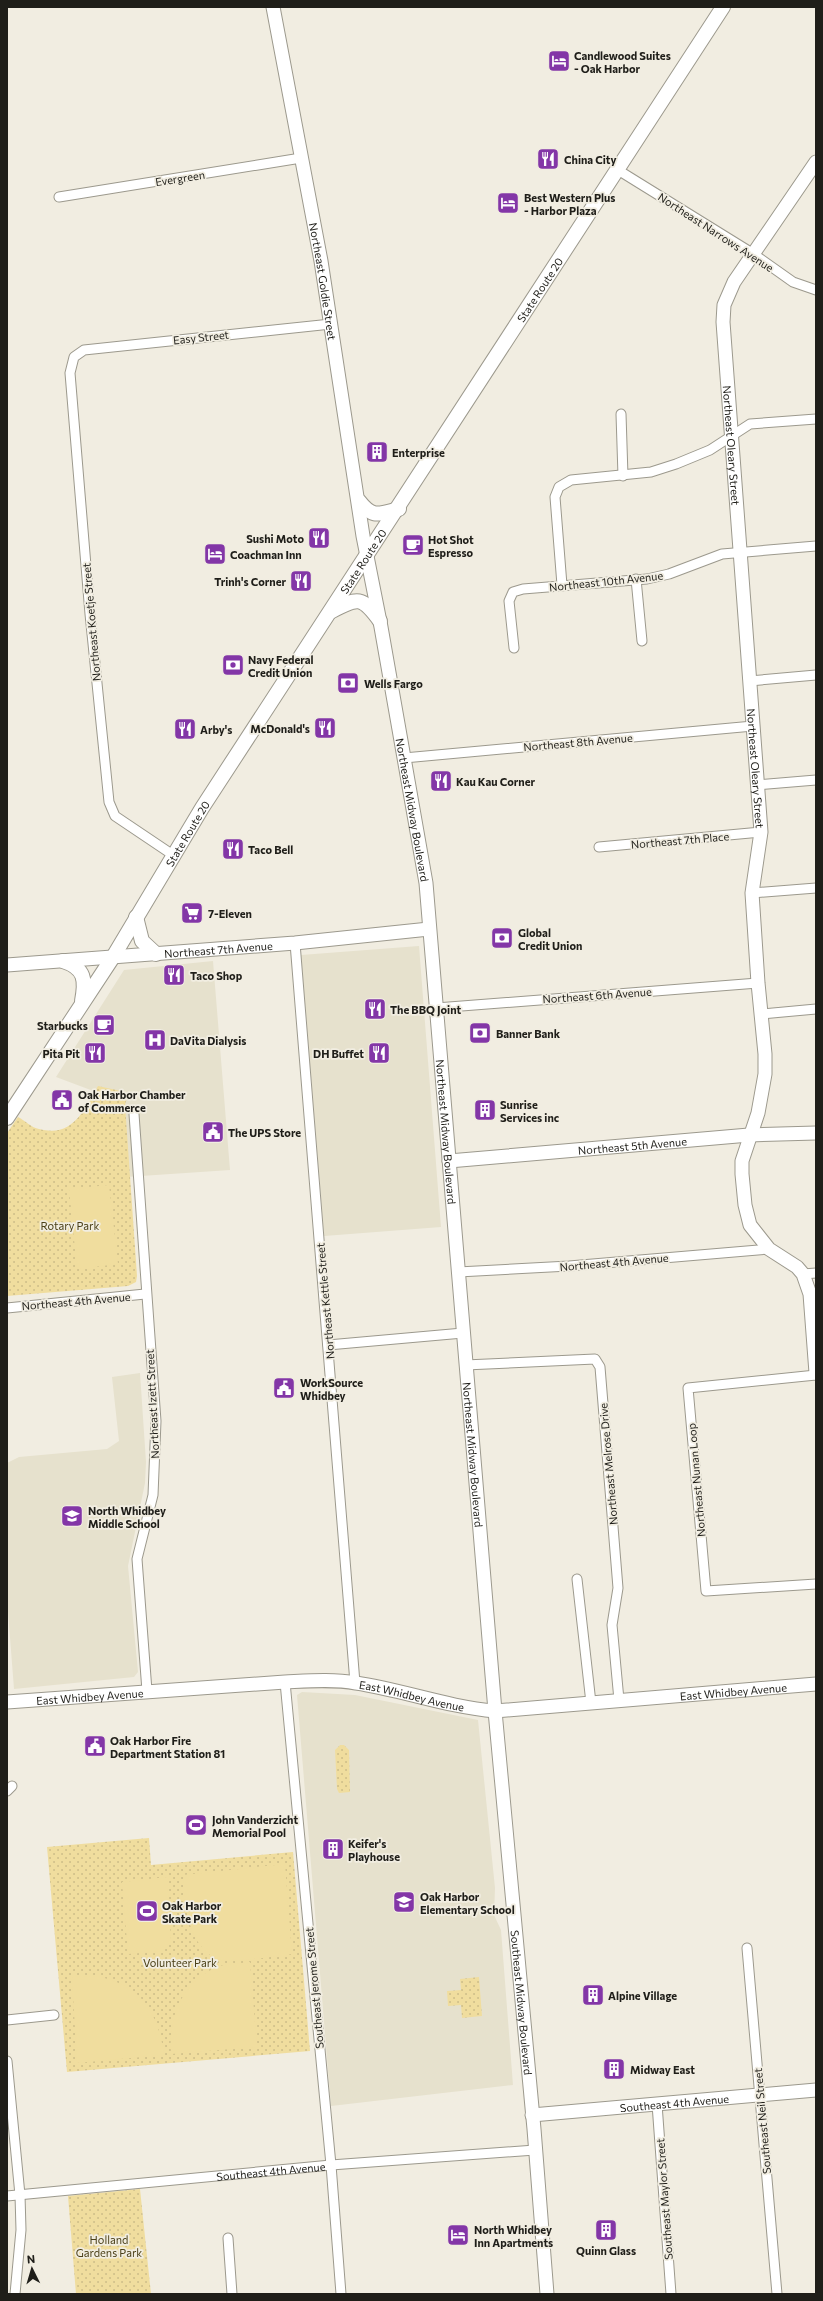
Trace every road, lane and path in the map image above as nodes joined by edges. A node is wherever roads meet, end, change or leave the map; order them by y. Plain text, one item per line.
1 (273, 7) edge
2 (723, 7) edge
3 (301, 158) junction
4 (816, 162) edge
5 (618, 170) junction
6 (59, 197) dead end
7 (752, 253) junction
8 (816, 290) edge
9 (331, 324) junction
10 (74, 357) joint
11 (621, 414) dead end
12 (816, 419) edge
13 (732, 434) junction
14 (623, 476) junction
15 (359, 502) junction
16 (398, 509) junction
17 (816, 546) edge
18 (740, 552) junction
19 (367, 556) junction
20 (636, 579) junction
21 (562, 585) junction
22 (332, 611) junction
23 (380, 621) junction
24 (642, 641) dead end
25 (514, 648) dead end
26 (816, 675) edge
27 (749, 681) junction
28 (753, 726) junction
29 (404, 758) junction
30 (816, 780) edge
31 (757, 785) junction
32 (761, 832) junction
33 (599, 847) dead end
34 (172, 855) junction
35 (816, 888) edge
36 (752, 893) junction
37 (136, 917) junction
38 (429, 929) junction
39 (295, 943) junction
40 (156, 954) junction
41 (113, 957) junction
42 (63, 961) junction
43 (7, 965) edge
44 (758, 983) junction
45 (82, 1004) junction
46 (436, 1008) junction
47 (816, 1009) edge
48 (761, 1014) junction
49 (134, 1114) dead end
50 (7, 1118) edge
51 (816, 1133) edge
52 (749, 1135) junction
53 (449, 1161) junction
54 (769, 1249) junction
55 (458, 1272) junction
56 (810, 1274) edge
57 (145, 1294) junction
58 (7, 1308) edge
59 (463, 1333) junction
60 (328, 1345) junction
61 (465, 1364) junction
62 (816, 1374) edge
63 (577, 1579) dead end
64 (816, 1584) edge
65 (285, 1682) junction
66 (355, 1683) junction
67 (816, 1684) edge
68 (147, 1691) junction
69 (619, 1700) junction
70 (7, 1702) edge
71 (592, 1703) junction
72 (494, 1711) junction
73 (747, 1948) dead end
74 (54, 2015) dead end
75 (7, 2020) edge
76 (7, 2060) edge
77 (816, 2090) edge
78 (760, 2095) junction
79 (656, 2104) junction
80 (532, 2114) junction
81 (535, 2150) junction
82 (331, 2165) junction
83 (20, 2195) junction
84 (7, 2196) edge
85 (228, 2238) dead end
86 (14, 2294) edge
87 (232, 2294) edge
88 (341, 2294) edge
89 (547, 2294) edge
90 (671, 2294) edge
91 (777, 2294) edge

1 - 3 street, Northeast Goldie Street
2 - 5 main road, State Route 20
3 - 6 street, Evergreen
3 - 9 street, Northeast Goldie Street
4 - 7 street, Northeast Oleary Street
5 - 7 street, Northeast Narrows Avenue
5 - 16 main road, State Route 20
7 - 8 street, Northeast Narrows Avenue
7 - 13 street, Northeast Oleary Street
9 - 10 street, Easy Street
9 - 15 street, Northeast Goldie Street
10 - 34 street, Northeast Koetje Street
11 - 14 street
12 - 13 street
13 - 14 street
13 - 18 street, Northeast Oleary Street
14 - 21 street
15 - 16 main road
15 - 19 street, Northeast Goldie Street
16 - 19 main road, State Route 20
17 - 18 street, Northeast 10th Avenue
18 - 20 street, Northeast 10th Avenue
18 - 27 street, Northeast Oleary Street
19 - 22 main road, State Route 20
19 - 23 street, Northeast Midway Boulevard
20 - 21 street, Northeast 10th Avenue
20 - 24 street
21 - 25 street, Northeast 10th Avenue
22 - 23 main road
22 - 34 main road, State Route 20
23 - 29 street, Northeast Midway Boulevard
26 - 27 street
27 - 28 street, Northeast Oleary Street
28 - 29 street, Northeast 8th Avenue
28 - 31 street, Northeast Oleary Street
29 - 38 street, Northeast Midway Boulevard
30 - 31 street
31 - 32 street, Northeast Oleary Street
32 - 33 street, Northeast 7th Place
32 - 36 street, Northeast Oleary Street
34 - 37 main road, State Route 20
35 - 36 street
36 - 44 street, Northeast Oleary Street
37 - 40 main road
37 - 41 main road, State Route 20
38 - 39 street, Northeast 7th Avenue
38 - 46 street, Northeast Midway Boulevard
39 - 40 street, Northeast 7th Avenue
39 - 60 street, Northeast Kettle Street
40 - 41 street, Northeast 7th Avenue
41 - 42 street, Northeast 7th Avenue
41 - 45 main road, State Route 20
42 - 43 street, Northeast 7th Avenue
42 - 45 main road
44 - 46 street, Northeast 6th Avenue
44 - 48 street, Northeast Oleary Street
45 - 50 main road, State Route 20
46 - 53 street, Northeast Midway Boulevard
47 - 48 street
48 - 52 street, Northeast Oleary Street
49 - 57 street, Northeast Izett Street
51 - 52 street, Northeast 5th Avenue
52 - 53 street, Northeast 5th Avenue
52 - 54 street, Northeast Oleary Street
53 - 55 street, Northeast Midway Boulevard
54 - 55 street, Northeast 4th Avenue
54 - 56 street, Northeast Oleary Street
55 - 59 street, Northeast Midway Boulevard
56 - 62 street, Northeast Oleary Street
57 - 58 street, Northeast 4th Avenue
57 - 68 street, Northeast Izett Street
59 - 60 street
59 - 61 street, Northeast Midway Boulevard
60 - 66 street, Northeast Kettle Street
61 - 69 street, Northeast Melrose Drive
61 - 72 street, Northeast Midway Boulevard
62 - 64 street, Northeast Nunan Loop
63 - 71 street
65 - 66 street, East Whidbey Avenue
65 - 68 street, East Whidbey Avenue
65 - 82 street, Southeast Jerome Street
66 - 72 street, East Whidbey Avenue
67 - 69 street, East Whidbey Avenue
68 - 70 street, East Whidbey Avenue
69 - 71 street, East Whidbey Avenue
71 - 72 street, East Whidbey Avenue
72 - 80 street, Southeast Midway Boulevard
73 - 78 street, Southeast Neil Street
74 - 75 street
76 - 83 street
77 - 78 street, Southeast 4th Avenue
78 - 79 street, Southeast 4th Avenue
78 - 91 street, Southeast Neil Street
79 - 80 street, Southeast 4th Avenue
79 - 90 street, Southeast Maylor Street
80 - 81 street, Southeast Midway Boulevard
81 - 82 street, Southeast 4th Avenue
81 - 89 street, Southeast Midway Boulevard
82 - 83 street, Southeast 4th Avenue
82 - 88 street, Southeast Jerome Street
83 - 84 street, Southeast 4th Avenue
83 - 86 street
85 - 87 street

